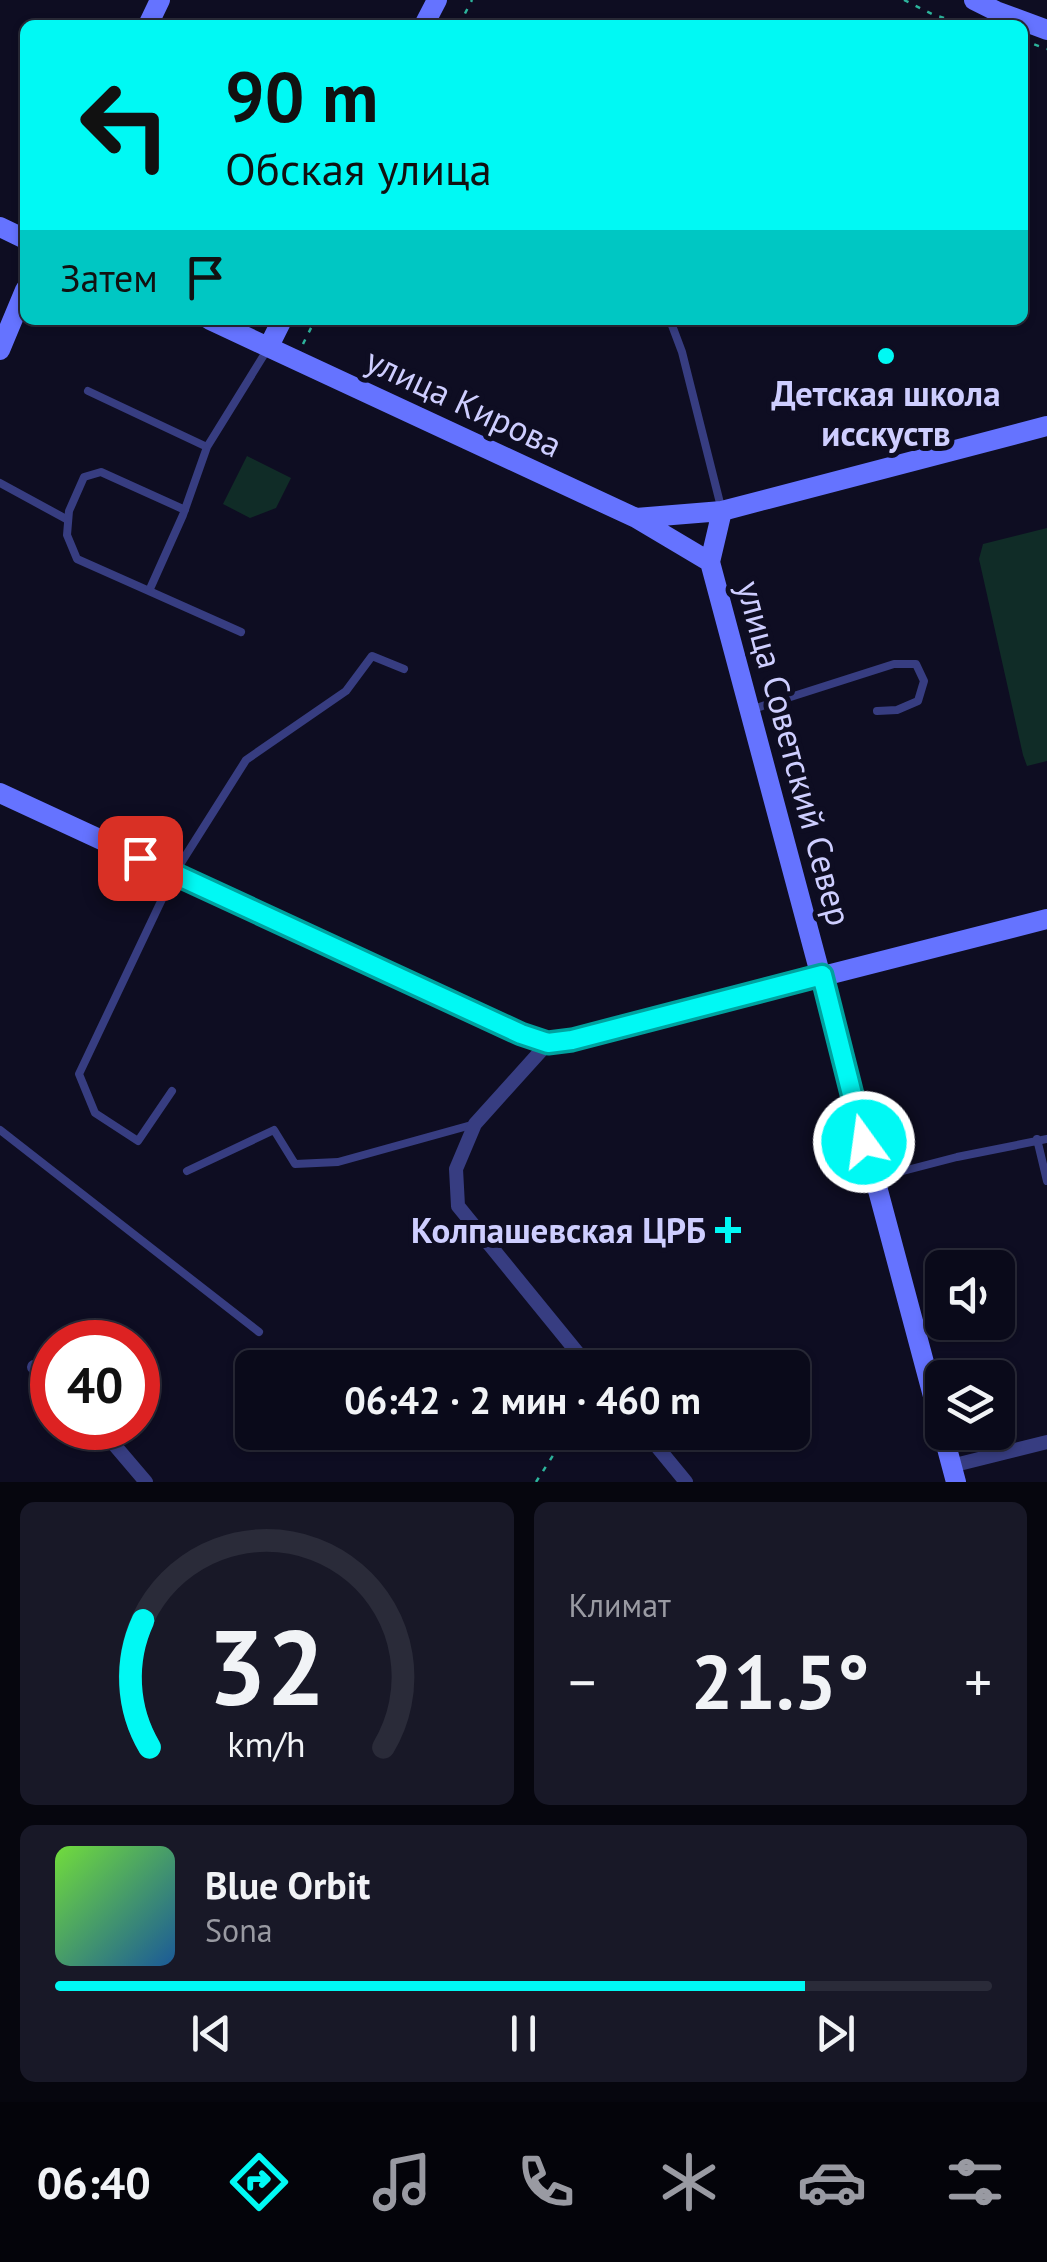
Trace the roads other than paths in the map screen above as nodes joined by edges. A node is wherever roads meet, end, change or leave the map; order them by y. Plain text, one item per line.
1 (974, 0) edge
2 (1020, 20) edge
3 (20, 302) edge
4 (221, 325) edge
5 (280, 325) edge
6 (672, 325) edge
7 (269, 346) junction
8 (0, 350) edge
9 (88, 391) dead end
10 (1047, 426) edge
11 (207, 447) junction
12 (0, 483) edge
13 (185, 510) junction
14 (722, 511) junction
15 (636, 518) junction
16 (68, 520) junction
17 (710, 562) junction
18 (149, 591) junction
19 (241, 632) dead end
20 (404, 669) dead end
21 (750, 710) junction
22 (877, 710) dead end
23 (0, 793) edge
24 (174, 874) junction
25 (1047, 919) edge
26 (822, 975) junction
27 (548, 1043) junction
28 (172, 1091) dead end
29 (476, 1124) junction
30 (0, 1130) edge
31 (1042, 1139) edge
32 (188, 1171) dead end
33 (873, 1179) junction
34 (1047, 1181) edge
35 (259, 1332) dead end
36 (575, 1350) edge
37 (1047, 1442) edge
38 (119, 1450) edge
39 (660, 1450) edge
40 (954, 1474) edge
41 (146, 1482) edge
42 (686, 1482) edge

1 - 2 street
3 - 8 street
4 - 7 street, улица Кирова
5 - 7 street
6 - 14 lane
7 - 11 lane
7 - 15 street, улица Кирова
9 - 11 lane
10 - 14 street
11 - 13 lane
12 - 16 lane
13 - 16 lane
13 - 18 lane
14 - 15 street
14 - 17 street
15 - 17 street, улица Кирова
16 - 18 lane
17 - 21 street, улица Советский Север
18 - 19 lane
20 - 24 lane
21 - 22 lane
21 - 26 street, улица Советский Север
23 - 24 street
24 - 27 street
24 - 28 lane
25 - 26 street
26 - 27 street
26 - 33 street, улица Советский Север
27 - 29 street
29 - 32 lane
29 - 36 street
30 - 35 lane
31 - 33 lane
31 - 34 lane
33 - 40 street, улица Советский Север
37 - 40 street
38 - 41 street
39 - 42 street

